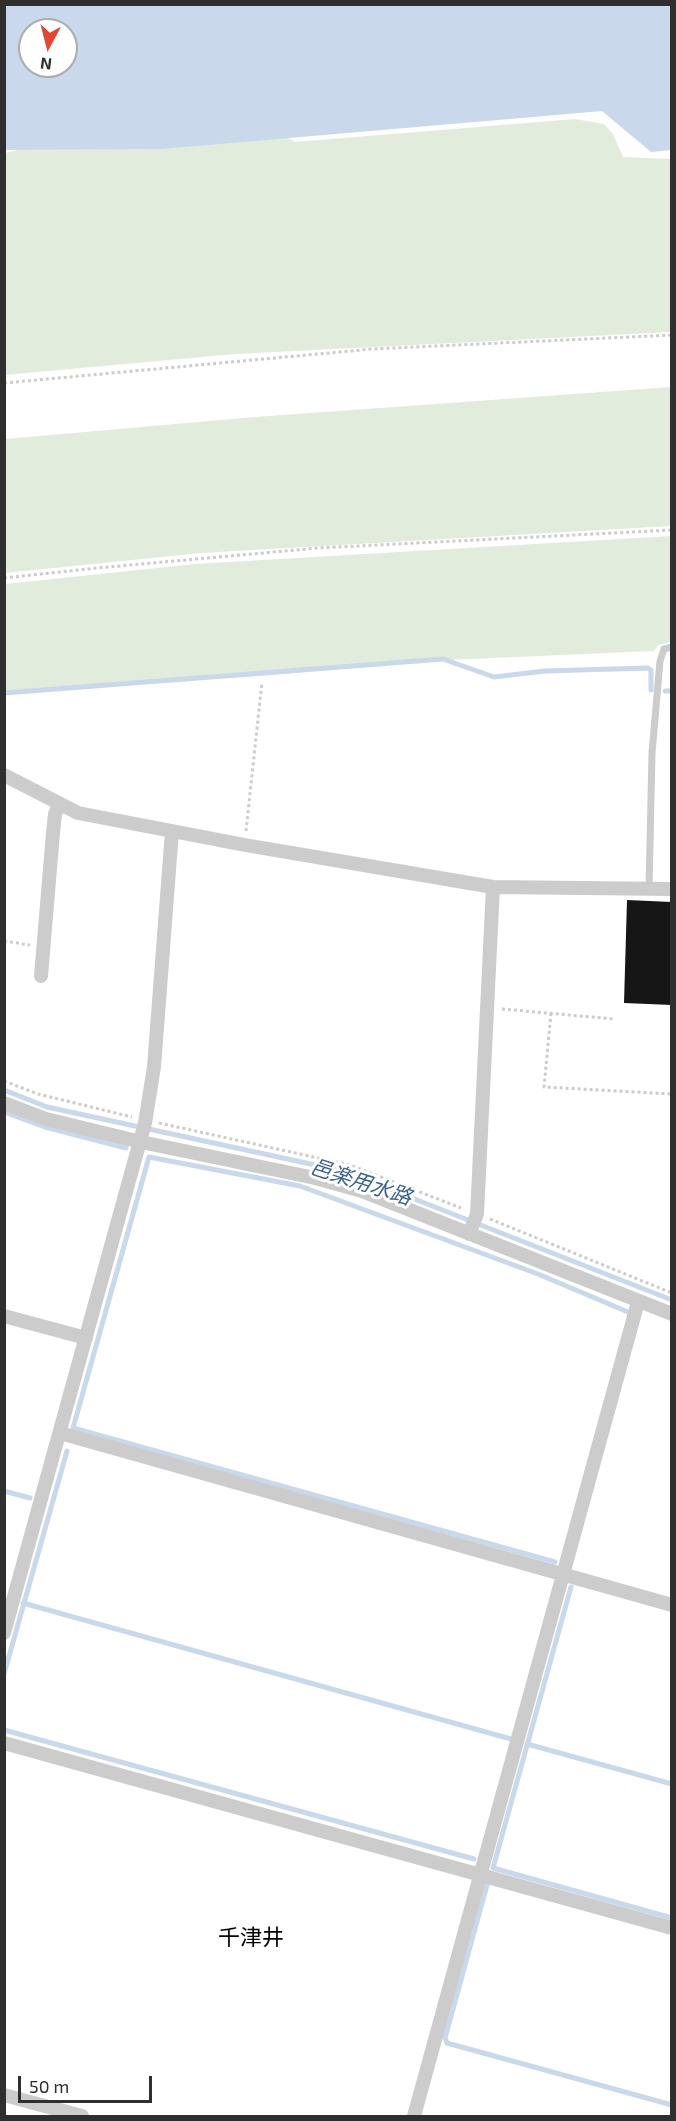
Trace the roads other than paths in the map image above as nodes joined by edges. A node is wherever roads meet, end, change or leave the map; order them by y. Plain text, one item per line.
1 (672, 647) edge
2 (4, 775) edge
3 (59, 804) junction
4 (172, 831) junction
5 (493, 887) junction
6 (649, 889) junction
7 (672, 889) edge
8 (41, 976) dead end
9 (4, 1102) edge
10 (142, 1133) junction
11 (472, 1226) junction
12 (638, 1302) junction
13 (672, 1314) edge
14 (4, 1316) edge
15 (86, 1338) junction
16 (60, 1433) junction
17 (563, 1574) junction
18 (672, 1605) edge
19 (4, 1633) edge
20 (4, 1743) edge
21 (481, 1874) junction
22 (672, 1928) edge
23 (4, 2096) edge
24 (82, 2116) edge
25 (414, 2116) edge

1 - 6 lane
2 - 3 street
3 - 4 street
3 - 8 street
4 - 5 street
4 - 10 street
5 - 6 street
5 - 11 street
6 - 7 street
9 - 10 street
10 - 11 street
10 - 15 street
11 - 12 street
12 - 13 street
12 - 17 street
14 - 15 street
15 - 16 street
16 - 17 street
16 - 19 street
17 - 18 street
17 - 21 street
20 - 21 street
21 - 22 street
21 - 25 street
23 - 24 street

